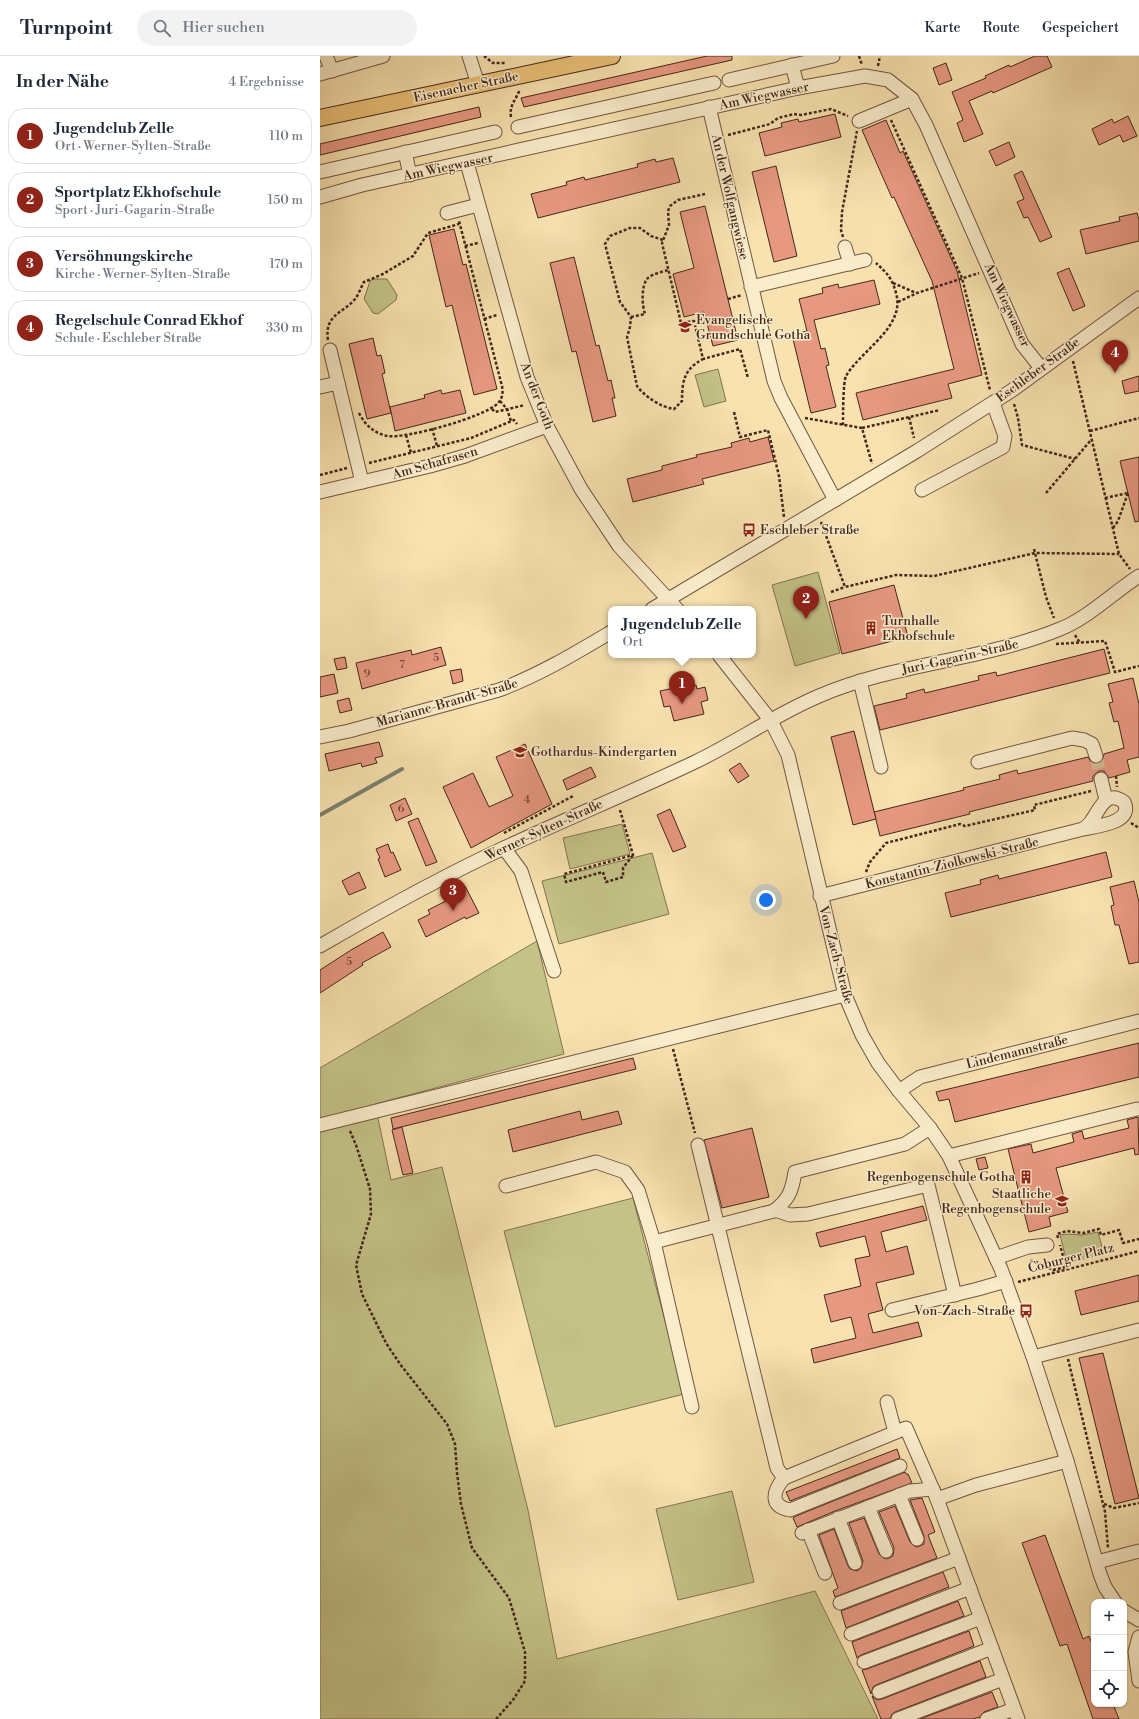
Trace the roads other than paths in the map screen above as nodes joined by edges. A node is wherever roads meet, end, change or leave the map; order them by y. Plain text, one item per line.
1 (326, 56) edge
2 (384, 56) edge
3 (469, 56) edge
4 (612, 56) edge
5 (833, 56) edge
6 (792, 65) junction
7 (326, 72) edge
8 (729, 80) dead end
9 (714, 83) dead end
10 (478, 84) junction
11 (798, 88) junction
12 (912, 99) junction
13 (607, 107) junction
14 (709, 107) junction
15 (320, 118) edge
16 (859, 121) road end
17 (514, 123) road end
18 (612, 129) junction
19 (495, 132) dead end
20 (405, 152) junction
21 (466, 163) junction
22 (320, 172) edge
23 (410, 175) junction
24 (320, 197) edge
25 (478, 205) junction
26 (451, 212) road end
27 (845, 247) road end
28 (865, 260) road end
29 (850, 264) junction
30 (751, 287) junction
31 (1139, 298) edge
32 (330, 350) road end
33 (1041, 368) junction
34 (338, 383) junction
35 (320, 387) edge
36 (993, 402) junction
37 (547, 426) junction
38 (362, 482) junction
39 (922, 490) dead end
40 (320, 492) edge
41 (835, 500) junction
42 (1138, 576) edge
43 (673, 604) edge
44 (608, 634) edge
45 (721, 658) edge
46 (860, 681) junction
47 (771, 721) junction
48 (320, 737) edge
49 (1096, 756) tunnel mouth
50 (978, 762) dead end
51 (881, 767) dead end
52 (1083, 829) junction
53 (504, 848) junction
54 (820, 896) junction
55 (320, 946) edge
56 (554, 971) dead end
57 (845, 995) junction
58 (1139, 1021) edge
59 (899, 1091) junction
60 (1137, 1109) dead end
61 (320, 1125) edge
62 (930, 1128) junction
63 (698, 1145) road end
64 (949, 1156) junction
65 (506, 1186) dead end
66 (775, 1210) junction
67 (717, 1225) junction
68 (654, 1242) junction
69 (1047, 1245) dead end
70 (996, 1258) junction
71 (1007, 1283) junction
72 (955, 1295) junction
73 (892, 1310) dead end
74 (1139, 1330) edge
75 (1033, 1357) junction
76 (887, 1402) dead end
77 (692, 1407) dead end
78 (895, 1432) junction
79 (1067, 1461) junction
80 (900, 1466) dead end
81 (784, 1478) junction
82 (935, 1494) junction
83 (899, 1495) junction
84 (868, 1507) junction
85 (838, 1518) junction
86 (917, 1539) dead end
87 (1139, 1550) edge
88 (886, 1551) dead end
89 (959, 1558) junction
90 (1103, 1560) junction
91 (855, 1563) dead end
92 (825, 1573) dead end
93 (970, 1588) junction
94 (1113, 1599) edge
95 (840, 1603) dead end
96 (1127, 1613) edge
97 (981, 1618) junction
98 (1139, 1620) edge
99 (851, 1634) dead end
100 (1139, 1637) edge
101 (992, 1648) junction
102 (864, 1662) dead end
103 (1003, 1679) junction
104 (1139, 1681) edge
105 (880, 1692) dead end
106 (1016, 1714) edge
107 (898, 1719) edge
108 (987, 1719) edge

1 - 7 street
2 - 7 street
3 - 10 street
4 - 10 main road, Eisenacher Straße
5 - 6 street
6 - 8 street
6 - 11 street
9 - 13 street
10 - 15 main road, Eisenacher Straße
11 - 12 street, Am Wiegwasser
11 - 14 street, Am Wiegwasser
12 - 16 street
12 - 33 street, Am Wiegwasser
13 - 17 street
13 - 18 street
14 - 18 street, Am Wiegwasser
14 - 30 street, An der Wolfgangwiese
18 - 21 street, Am Wiegwasser
19 - 20 street
20 - 22 street
20 - 23 street
21 - 23 street, Am Wiegwasser
21 - 25 street, An der Goth
23 - 24 street, Am Wiegwasser
25 - 26 street
25 - 37 street, An der Goth
27 - 29 street
28 - 29 street
29 - 30 street
30 - 41 street, An der Wolfgangwiese
31 - 33 street, Eschleber Straße
32 - 34 street
33 - 36 street, Eschleber Straße
34 - 35 street
34 - 38 street
36 - 39 street
36 - 41 street, Eschleber Straße
37 - 38 street, Am Schafrasen
37 - 43 street, An der Goth
38 - 40 street, Am Schafrasen
41 - 43 street, Eschleber Straße
42 - 46 street, Juri-Gagarin-Straße
44 - 48 street, Marianne-Brandt-Straße
45 - 47 street, Von-Zach-Straße
46 - 47 street, Juri-Gagarin-Straße
46 - 51 street
47 - 53 street, Werner-Sylten-Straße
47 - 54 street, Von-Zach-Straße
49 - 50 street
52 - 52 street, Konstantin-Ziolkowski-Straße
52 - 54 street, Konstantin-Ziolkowski-Straße
53 - 55 street, Werner-Sylten-Straße
53 - 56 street
54 - 57 street, Von-Zach-Straße
57 - 59 street, Von-Zach-Straße
57 - 61 street
58 - 59 street, Lindemannstraße
59 - 62 street, Von-Zach-Straße
60 - 64 street
62 - 64 street, Von-Zach-Straße
62 - 66 street
63 - 67 street
64 - 70 street, Von-Zach-Straße
65 - 68 street
66 - 67 street
66 - 72 street
67 - 68 street
67 - 81 street
68 - 77 street
69 - 70 street
70 - 71 street, Von-Zach-Straße
71 - 72 street
71 - 75 street, Von-Zach-Straße
72 - 73 street
74 - 75 street
75 - 79 street, Von-Zach-Straße
76 - 78 street
78 - 81 street
78 - 82 street
79 - 82 street
79 - 90 street, Von-Zach-Straße
80 - 81 street
82 - 83 street
82 - 89 street
83 - 84 street
83 - 86 street
84 - 85 street
84 - 88 street
85 - 91 street
85 - 92 street
87 - 90 street
89 - 93 street
89 - 95 street
90 - 94 street, Von-Zach-Straße
93 - 97 street
93 - 99 street
96 - 98 street
97 - 101 street
97 - 102 street
100 - 104 street
101 - 103 street
101 - 105 street
103 - 106 street
103 - 107 street
106 - 108 street

